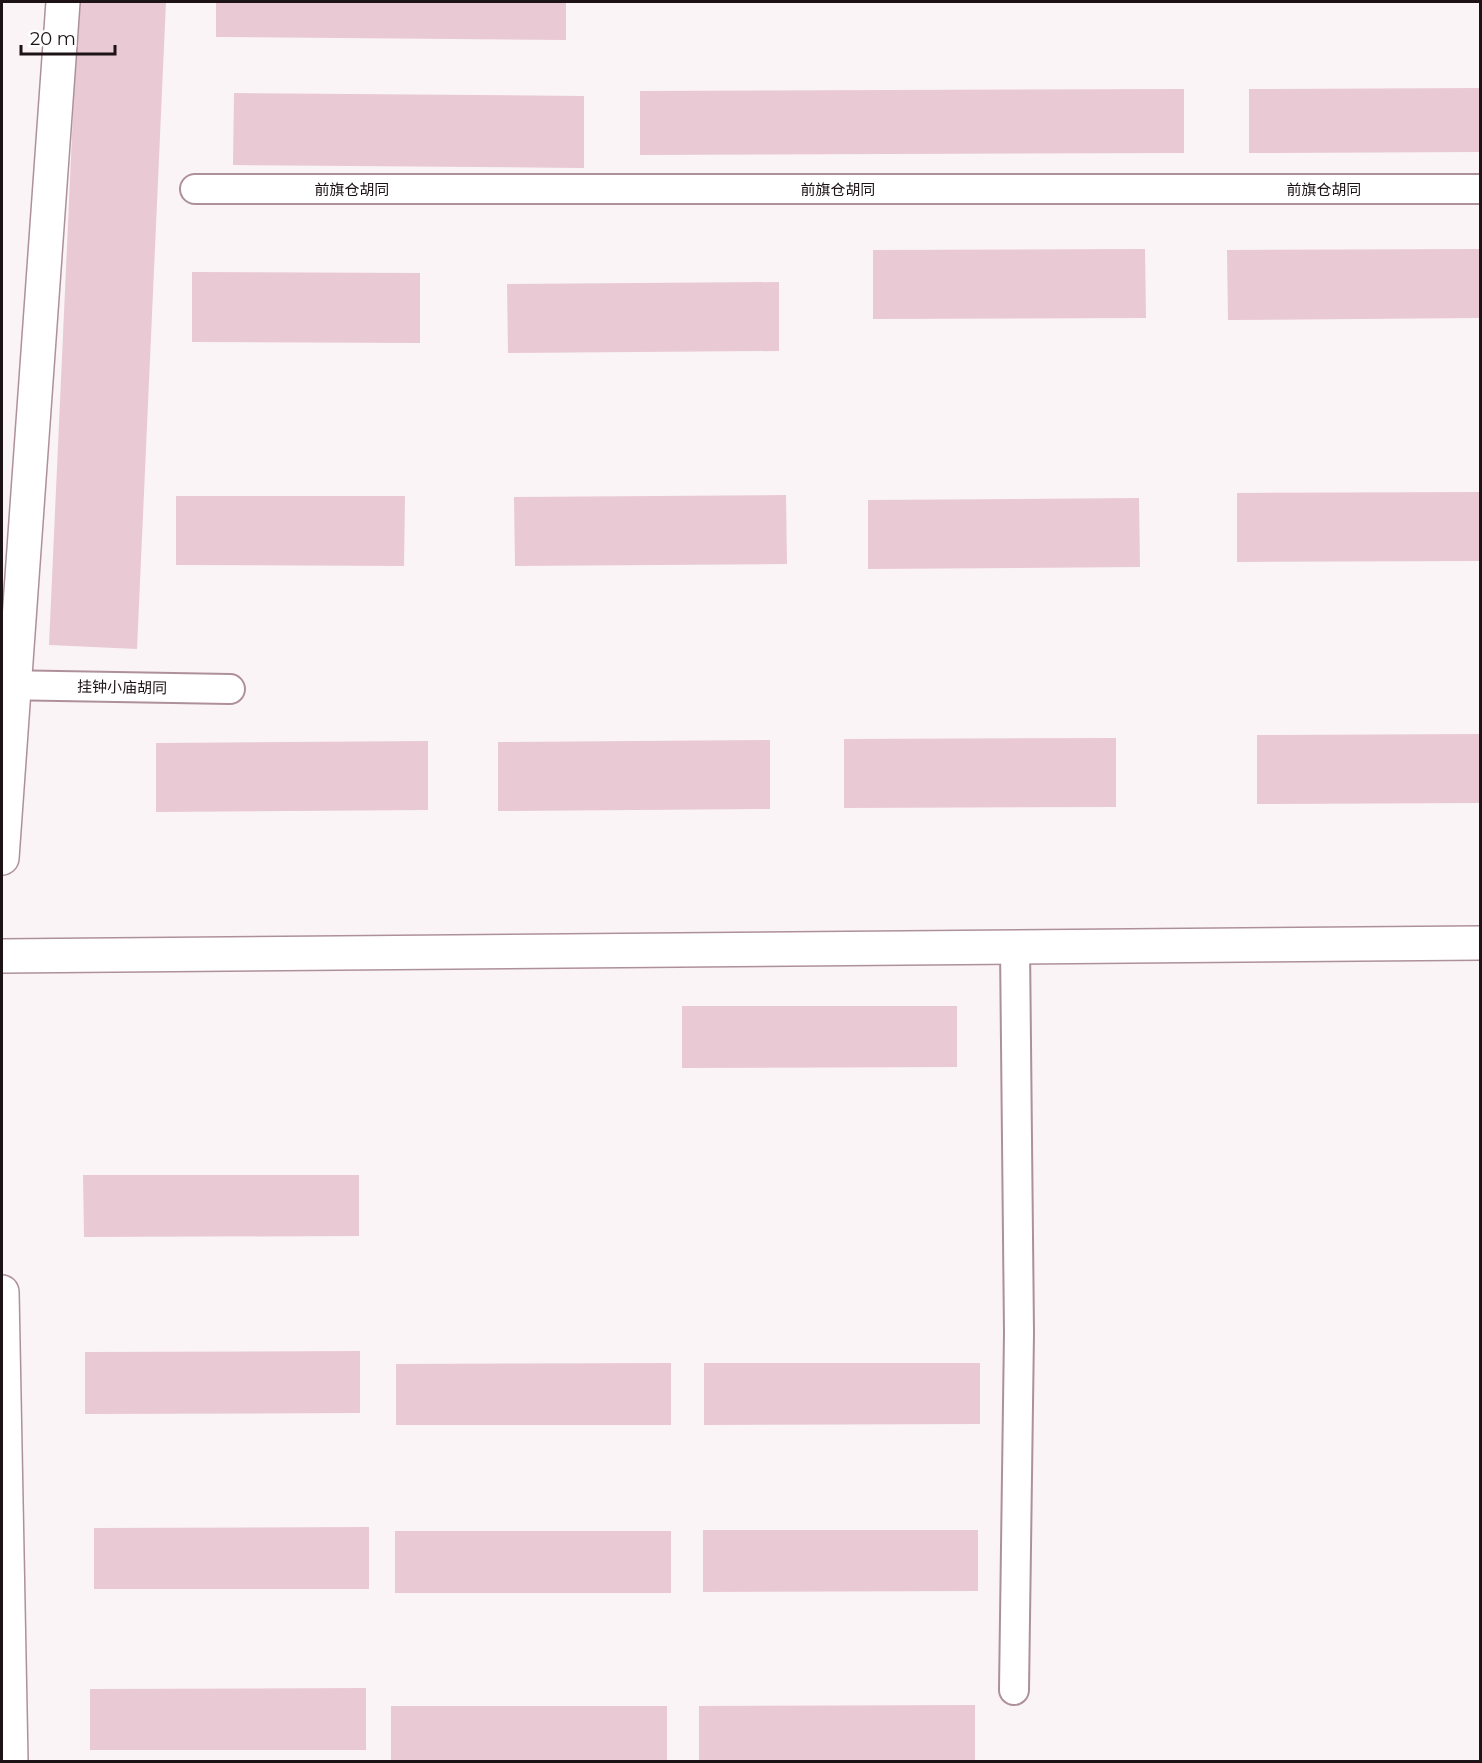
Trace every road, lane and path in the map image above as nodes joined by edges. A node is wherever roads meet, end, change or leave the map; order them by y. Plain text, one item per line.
1 (63, 2) edge
2 (195, 189) dead end
3 (1480, 189) edge
4 (8, 685) edge
5 (230, 689) dead end
6 (2, 858) edge
7 (1480, 943) edge
8 (1015, 947) junction
9 (2, 956) edge
10 (2, 1292) edge
11 (1014, 1690) dead end
12 (11, 1761) edge

1 - 4 street
2 - 3 street, 前旗仓胡同
4 - 5 street, 挂钟小庙胡同
4 - 6 street
7 - 8 street
8 - 9 street
8 - 11 street
10 - 12 street

